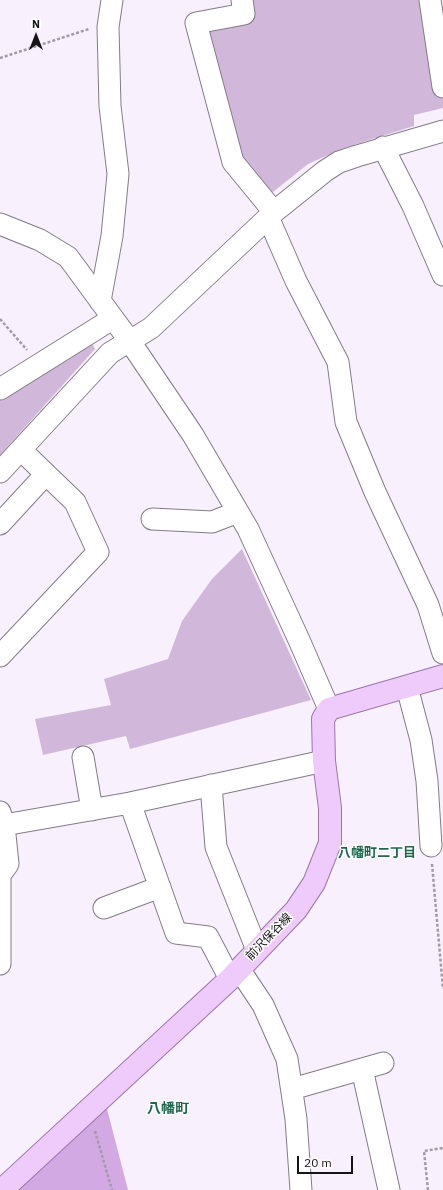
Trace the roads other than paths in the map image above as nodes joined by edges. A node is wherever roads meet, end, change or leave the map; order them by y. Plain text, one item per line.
1 (112, 0) edge
2 (242, 0) edge
3 (434, 1) edge
4 (443, 87) edge
5 (443, 131) edge
6 (383, 147) junction
7 (271, 215) junction
8 (0, 224) edge
9 (443, 275) edge
10 (100, 301) junction
11 (112, 319) junction
12 (129, 340) junction
13 (0, 389) edge
14 (21, 450) junction
15 (0, 472) edge
16 (46, 474) junction
17 (238, 512) junction
18 (152, 519) dead end
19 (0, 524) edge
20 (443, 653) edge
21 (0, 656) edge
22 (443, 676) edge
23 (407, 687) junction
24 (329, 709) junction
25 (83, 756) dead end
26 (324, 761) junction
27 (211, 785) junction
28 (130, 803) junction
29 (92, 810) junction
30 (2, 819) edge
31 (431, 846) road end
32 (160, 887) junction
33 (104, 908) dead end
34 (257, 950) junction
35 (0, 964) edge
36 (234, 974) junction
37 (383, 1063) dead end
38 (362, 1069) junction
39 (292, 1089) junction
40 (2, 1190) edge
41 (301, 1190) edge
42 (389, 1190) edge

1 - 10 street
2 - 7 street
3 - 4 street
5 - 6 street
6 - 7 street
6 - 9 street
7 - 12 street
7 - 20 street
8 - 10 street
10 - 11 street
11 - 12 street
11 - 13 street
12 - 14 street
12 - 17 street
14 - 15 street
14 - 16 street
16 - 19 street
16 - 21 street
17 - 18 street
17 - 24 street
22 - 23 main road
23 - 24 main road
23 - 31 street
24 - 26 main road, 前沢保谷線
25 - 29 street
26 - 27 street
26 - 34 main road, 前沢保谷線
27 - 28 street
27 - 34 street
28 - 29 street
28 - 32 street
29 - 30 street
30 - 35 street
32 - 33 street
32 - 36 street
34 - 36 main road, 前沢保谷線
36 - 39 street
36 - 40 main road, 前沢保谷線
37 - 38 street
38 - 39 street
38 - 42 street
39 - 41 street

